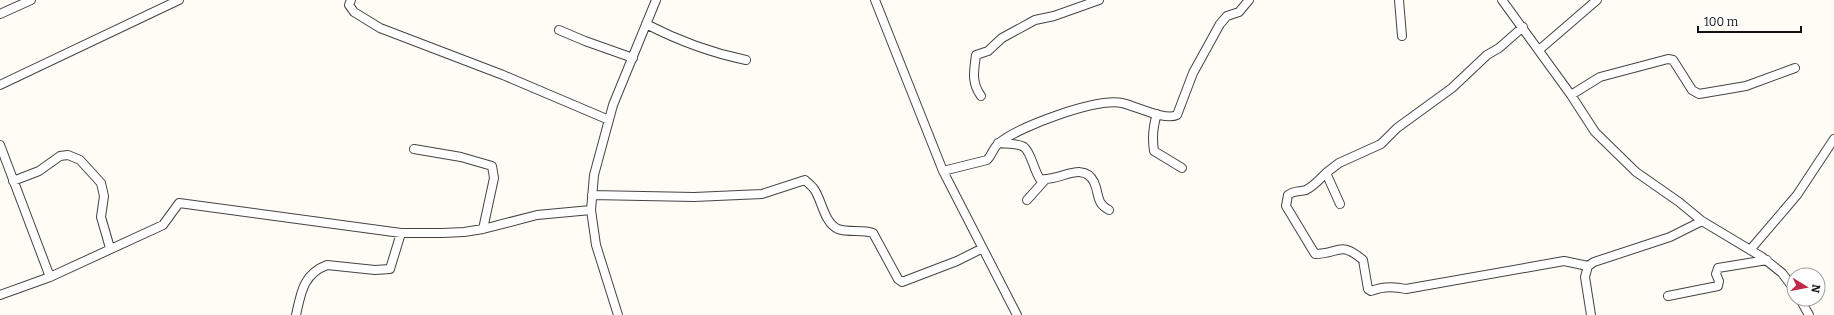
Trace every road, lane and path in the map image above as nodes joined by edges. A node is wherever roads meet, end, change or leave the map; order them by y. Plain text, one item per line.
1 (31, 0) edge
2 (179, 0) edge
3 (351, 0) edge
4 (656, 0) edge
5 (875, 0) edge
6 (1099, 0) edge
7 (1248, 0) edge
8 (1398, 0) edge
9 (1502, 0) edge
10 (1597, 0) edge
11 (0, 14) edge
12 (646, 24) junction
13 (1522, 27) junction
14 (559, 30) dead end
15 (1402, 36) dead end
16 (1539, 50) junction
17 (633, 58) junction
18 (746, 60) dead end
19 (1795, 68) dead end
20 (0, 85) edge
21 (1571, 95) junction
22 (981, 96) dead end
23 (1157, 114) junction
24 (609, 120) junction
25 (1021, 130) junction
26 (1834, 139) edge
27 (998, 144) junction
28 (0, 145) edge
29 (1024, 147) junction
30 (414, 149) dead end
31 (1182, 168) dead end
32 (943, 172) junction
33 (1326, 173) junction
34 (1045, 180) junction
35 (13, 181) junction
36 (592, 195) junction
37 (1027, 200) dead end
38 (1340, 204) dead end
39 (591, 210) junction
40 (1109, 210) dead end
41 (1702, 221) junction
42 (483, 229) junction
43 (401, 233) junction
44 (110, 248) junction
45 (982, 249) junction
46 (1750, 250) junction
47 (1766, 260) junction
48 (1588, 266) junction
49 (50, 277) junction
50 (1786, 278) edge
51 (0, 295) edge
52 (1668, 296) dead end
53 (296, 315) edge
54 (618, 315) edge
55 (1017, 315) edge
56 (1591, 315) edge

1 - 11 street
2 - 20 street
3 - 24 street
4 - 12 street
5 - 32 street
6 - 22 street
7 - 23 street
8 - 15 street
9 - 13 street
10 - 16 street
12 - 17 street
12 - 18 street
13 - 16 street
13 - 33 street
14 - 17 street
16 - 21 street
17 - 24 street
19 - 21 street
21 - 41 street
23 - 25 street
23 - 31 street
24 - 36 street
25 - 27 street
25 - 29 street
26 - 46 street
27 - 29 street
27 - 32 street
28 - 35 street
29 - 34 street
30 - 42 street
32 - 45 street
33 - 38 street
33 - 48 street
34 - 37 street
34 - 40 street
35 - 44 street
35 - 49 street
36 - 39 street
36 - 45 street
39 - 42 street
39 - 54 street
41 - 46 street
41 - 48 street
42 - 43 street
43 - 44 street
43 - 53 street
44 - 49 street
45 - 55 street
46 - 47 street
47 - 50 street
47 - 52 street
48 - 56 street
49 - 51 street

